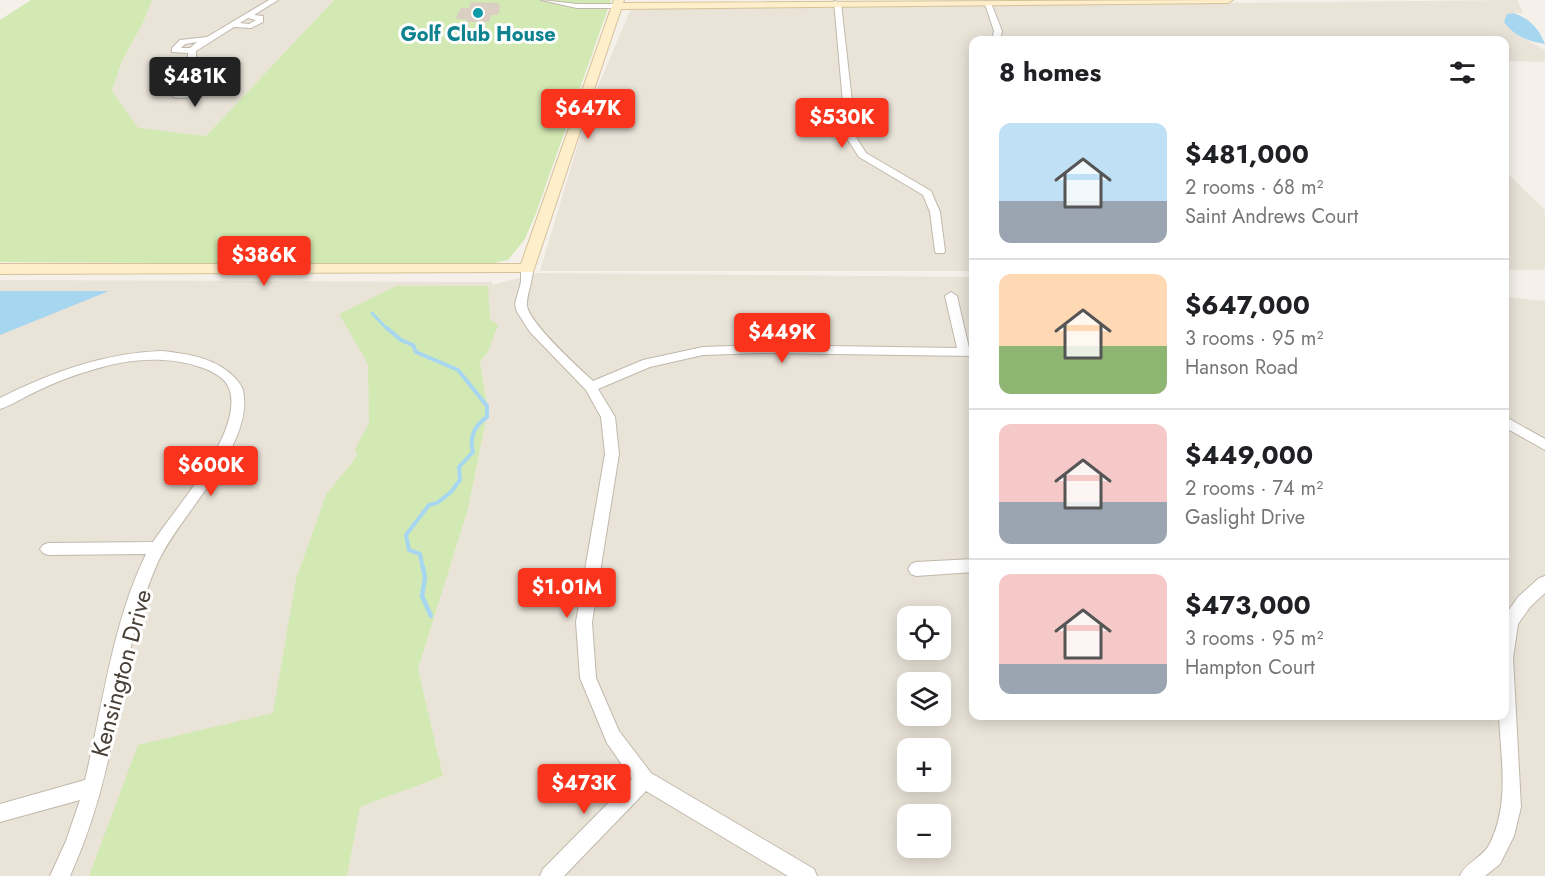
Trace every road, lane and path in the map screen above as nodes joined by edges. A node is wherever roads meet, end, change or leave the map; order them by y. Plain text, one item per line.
1 (274, 0) edge
2 (545, 0) edge
3 (1228, 0) edge
4 (618, 3) edge
5 (837, 3) junction
6 (987, 3) junction
7 (248, 16) junction
8 (232, 25) junction
9 (997, 36) edge
10 (206, 39) junction
11 (192, 51) junction
12 (192, 78) dead end
13 (940, 251) dead end
14 (0, 269) edge
15 (527, 269) junction
16 (951, 296) dead end
17 (969, 352) edge
18 (591, 387) junction
19 (0, 404) edge
20 (1509, 424) edge
21 (1545, 445) edge
22 (157, 548) junction
23 (48, 549) dead end
24 (969, 565) edge
25 (916, 569) dead end
26 (1545, 583) edge
27 (1509, 618) edge
28 (1508, 720) edge
29 (644, 780) junction
30 (92, 788) junction
31 (0, 813) edge
32 (60, 876) edge
33 (550, 876) edge
34 (807, 876) edge
35 (1470, 876) edge

1 - 7 street
2 - 4 street
3 - 6 street
4 - 5 street
4 - 15 street
5 - 6 street
5 - 13 street
6 - 9 street
7 - 8 street
7 - 8 street
8 - 10 street
10 - 11 street
10 - 11 street
11 - 12 street
14 - 15 street
15 - 18 street
16 - 17 street
17 - 18 street
18 - 29 street
19 - 22 street, Kensington Drive
20 - 21 street
22 - 23 street
22 - 30 street, Kensington Drive
24 - 25 street
26 - 27 street
28 - 35 street
29 - 33 street
29 - 34 street
30 - 31 street
30 - 32 street, Kensington Drive

